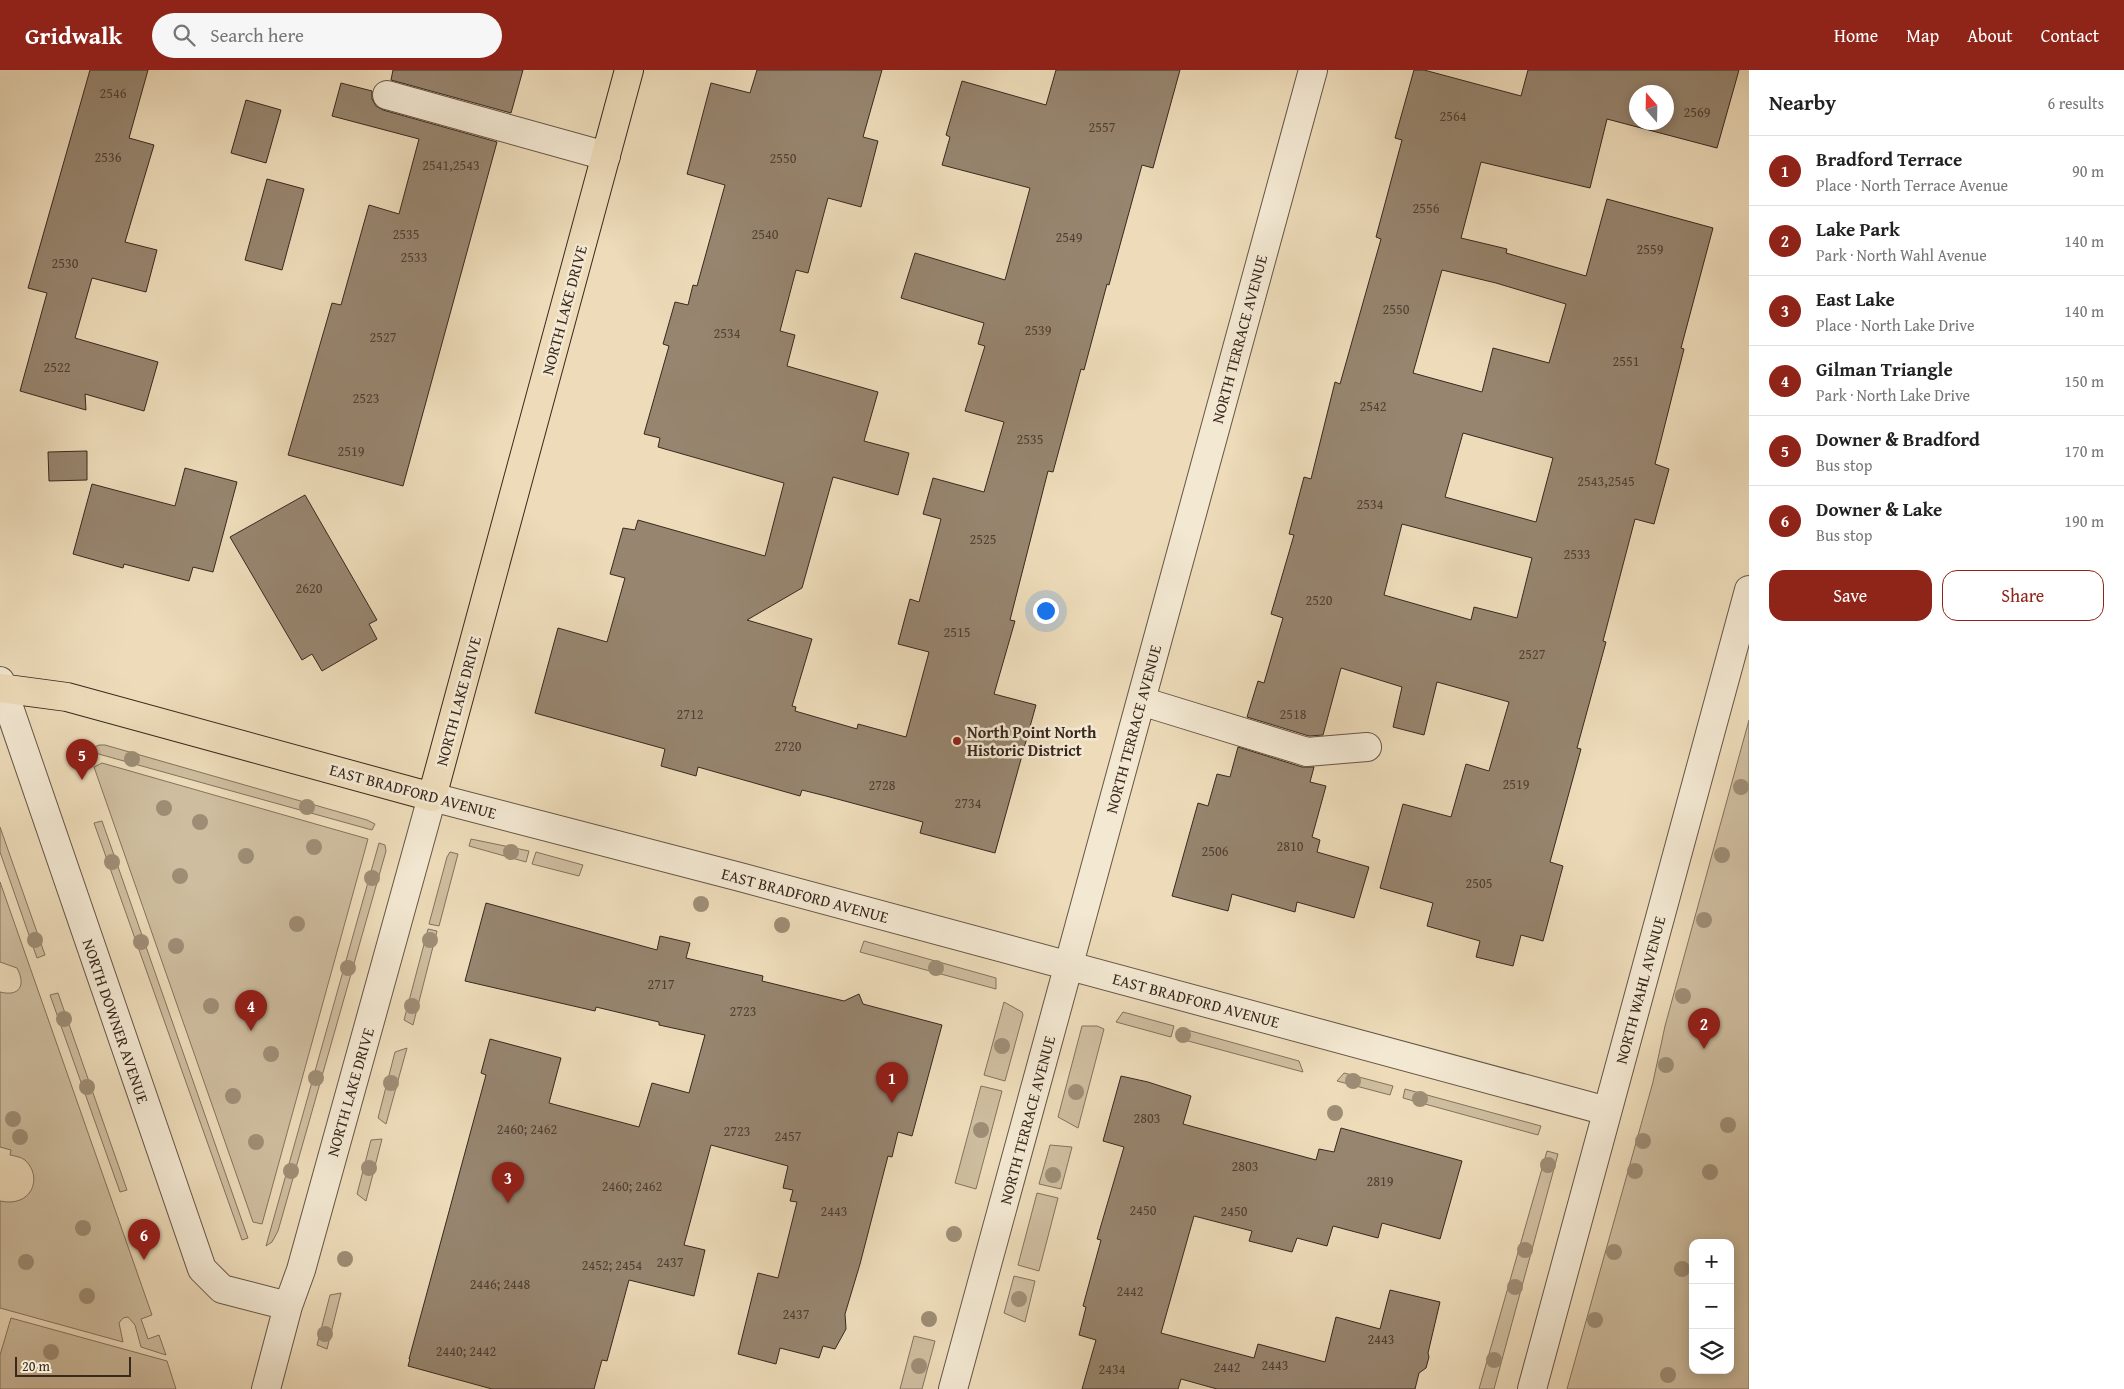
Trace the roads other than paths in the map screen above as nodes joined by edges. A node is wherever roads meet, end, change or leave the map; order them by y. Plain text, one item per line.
1 (629, 70) edge
2 (1313, 70) edge
3 (387, 95) dead end
4 (606, 156) junction
5 (1749, 590) edge
6 (1, 686) edge
7 (1141, 701) junction
8 (1367, 747) dead end
9 (432, 797) junction
10 (1069, 966) junction
11 (1607, 1111) junction
12 (288, 1306) junction
13 (266, 1389) edge
14 (953, 1389) edge
15 (1532, 1389) edge

1 - 4 main road, NORTH LAKE DRIVE
2 - 7 street, NORTH TERRACE AVENUE
3 - 4 street
4 - 9 main road, NORTH LAKE DRIVE
5 - 11 street, NORTH WAHL AVENUE
6 - 9 main road, EAST BRADFORD AVENUE
6 - 12 street, NORTH DOWNER AVENUE
7 - 8 street
7 - 10 street, NORTH TERRACE AVENUE
9 - 10 street, EAST BRADFORD AVENUE
9 - 12 street, NORTH LAKE DRIVE
10 - 11 street, EAST BRADFORD AVENUE
10 - 14 street, NORTH TERRACE AVENUE
11 - 15 street, NORTH WAHL AVENUE
12 - 13 street, NORTH LAKE DRIVE

